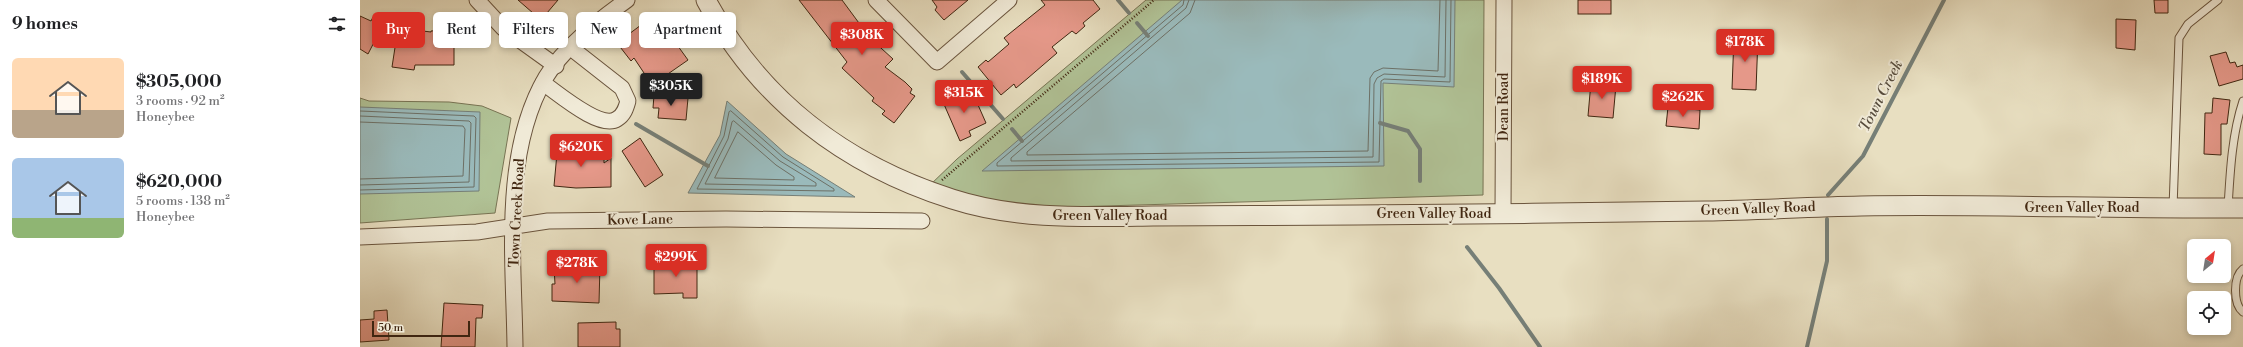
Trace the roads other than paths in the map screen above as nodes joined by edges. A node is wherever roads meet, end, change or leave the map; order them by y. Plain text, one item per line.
1 (477, 0) edge
2 (627, 0) edge
3 (706, 0) edge
4 (876, 0) edge
5 (1009, 0) edge
6 (1504, 0) edge
7 (2218, 0) edge
8 (571, 48) junction
9 (556, 66) junction
10 (544, 83) junction
11 (2243, 101) edge
12 (2173, 208) junction
13 (2236, 208) edge
14 (1503, 214) junction
15 (922, 221) dead end
16 (513, 227) junction
17 (360, 237) edge
18 (2243, 269) edge
19 (2243, 312) edge
20 (515, 347) edge

1 - 9 street
2 - 8 street, Town Creek Road
3 - 14 street, Green Valley Road
4 - 5 street
6 - 14 street, Dean Road
7 - 12 lane
8 - 9 street, Town Creek Road
8 - 10 street
9 - 10 street, Town Creek Road
10 - 16 street, Town Creek Road
11 - 13 lane
12 - 13 street, Green Valley Road
12 - 14 street, Green Valley Road
15 - 16 street, Kove Lane
16 - 17 street, Kove Lane
16 - 20 street, Town Creek Road
18 - 19 lane

